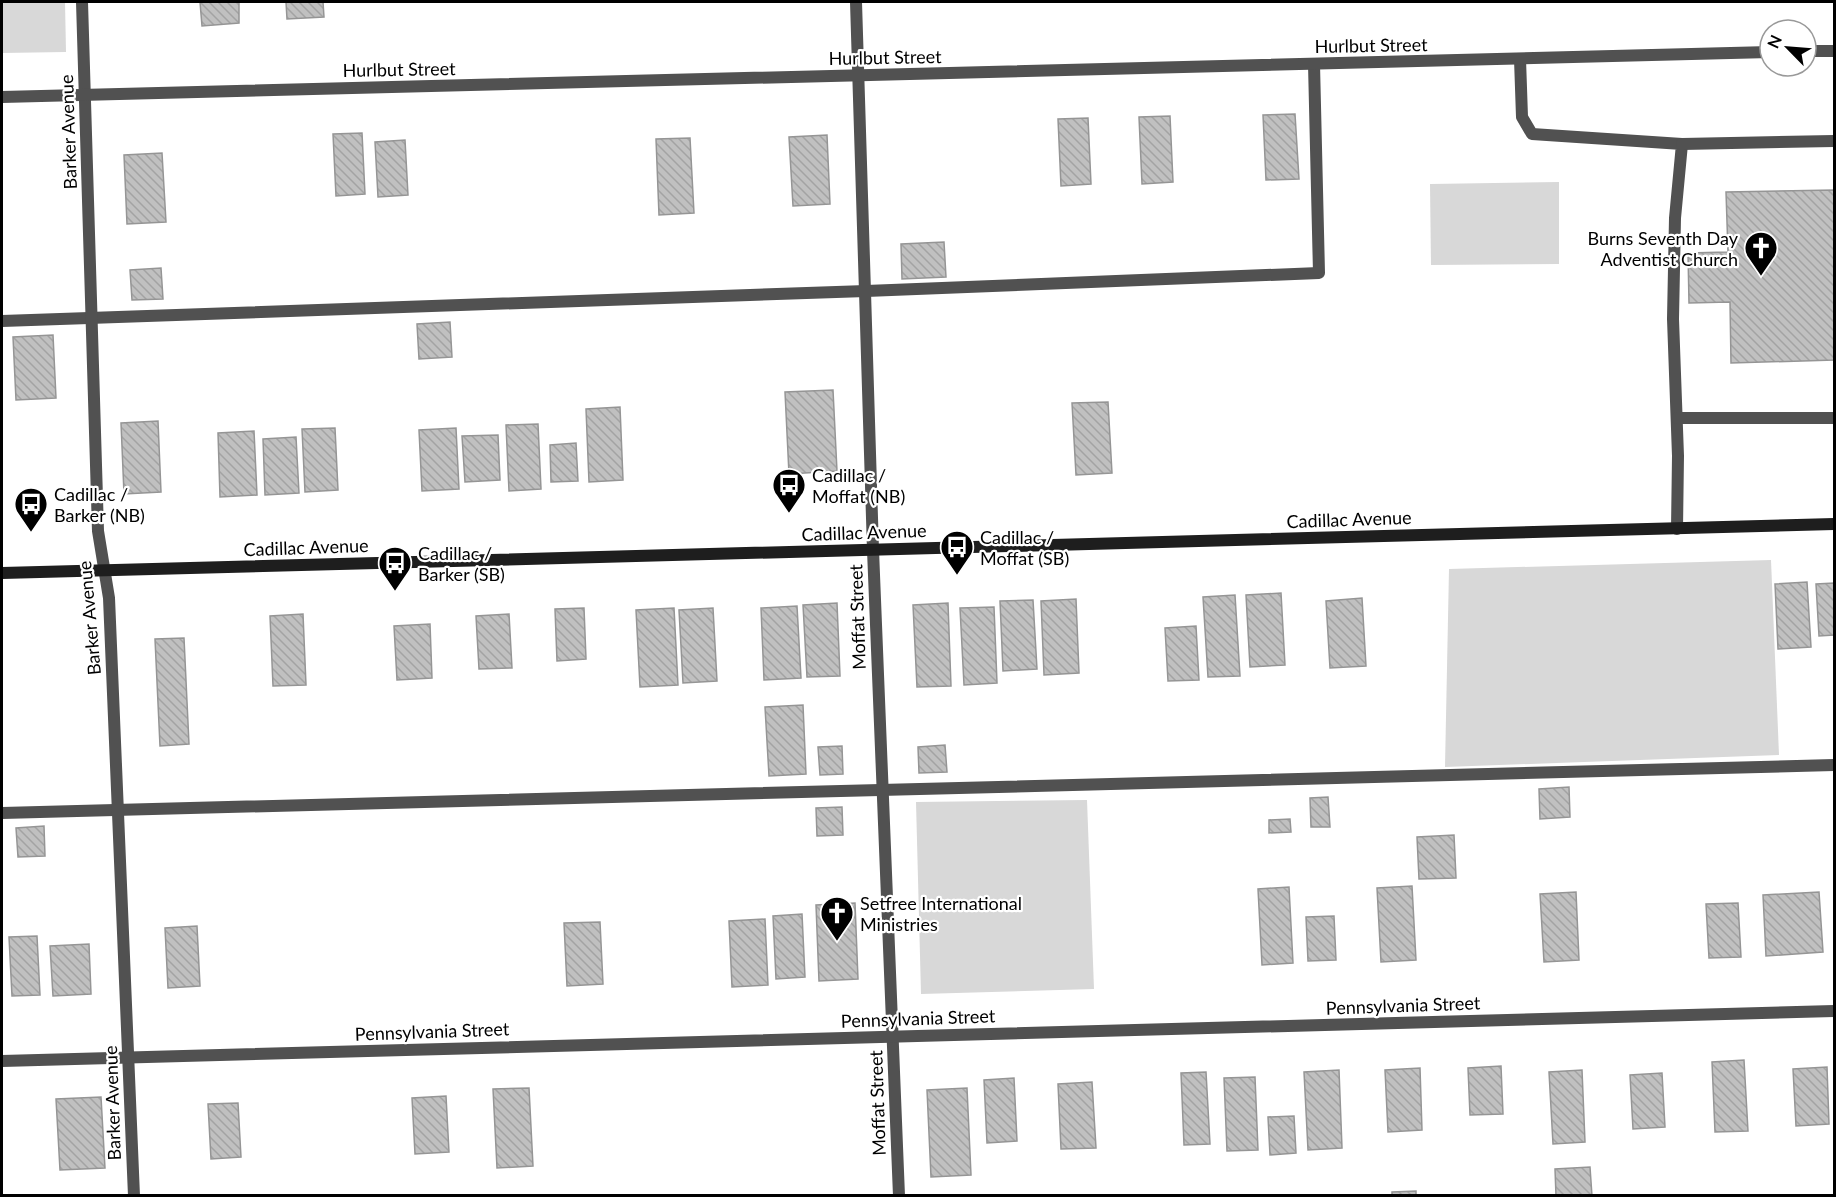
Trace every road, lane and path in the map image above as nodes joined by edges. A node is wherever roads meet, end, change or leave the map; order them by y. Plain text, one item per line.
1 (82, 2) edge
2 (856, 2) edge
3 (1818, 51) edge
4 (1834, 51) edge
5 (1758, 52) edge
6 (1521, 59) junction
7 (1314, 64) junction
8 (859, 76) junction
9 (85, 95) junction
10 (2, 97) edge
11 (1834, 141) edge
12 (1682, 144) junction
13 (866, 291) junction
14 (91, 319) junction
15 (2, 321) edge
16 (1677, 418) junction
17 (1834, 418) edge
18 (1834, 524) edge
19 (1677, 529) junction
20 (873, 550) junction
21 (105, 571) junction
22 (2, 573) edge
23 (1834, 765) edge
24 (882, 790) junction
25 (118, 810) junction
26 (2, 813) edge
27 (1834, 1011) edge
28 (892, 1037) junction
29 (129, 1057) junction
30 (2, 1060) edge
31 (135, 1196) edge
32 (899, 1196) edge

1 - 9 street, Barker Avenue
2 - 8 street, Moffat Street
3 - 4 street
5 - 6 street, Hurlbut Street
6 - 7 street, Hurlbut Street
6 - 12 street
7 - 8 street, Hurlbut Street
7 - 13 street
8 - 9 street, Hurlbut Street
8 - 13 street, Moffat Street
9 - 10 street, Hurlbut Street
9 - 14 street, Barker Avenue
11 - 12 street
12 - 16 street
13 - 14 street
13 - 20 street, Moffat Street
14 - 15 street
14 - 21 street, Barker Avenue
16 - 17 street
16 - 19 street
18 - 19 main road, Cadillac Avenue
19 - 20 main road, Cadillac Avenue
20 - 21 main road, Cadillac Avenue
20 - 24 street, Moffat Street
21 - 22 main road, Cadillac Avenue
21 - 25 street, Barker Avenue
23 - 24 street
24 - 25 street
24 - 28 street, Moffat Street
25 - 26 street
25 - 29 street, Barker Avenue
27 - 28 street, Pennsylvania Street
28 - 29 street, Pennsylvania Street
28 - 32 street, Moffat Street
29 - 30 street, Pennsylvania Street
29 - 31 street, Barker Avenue

